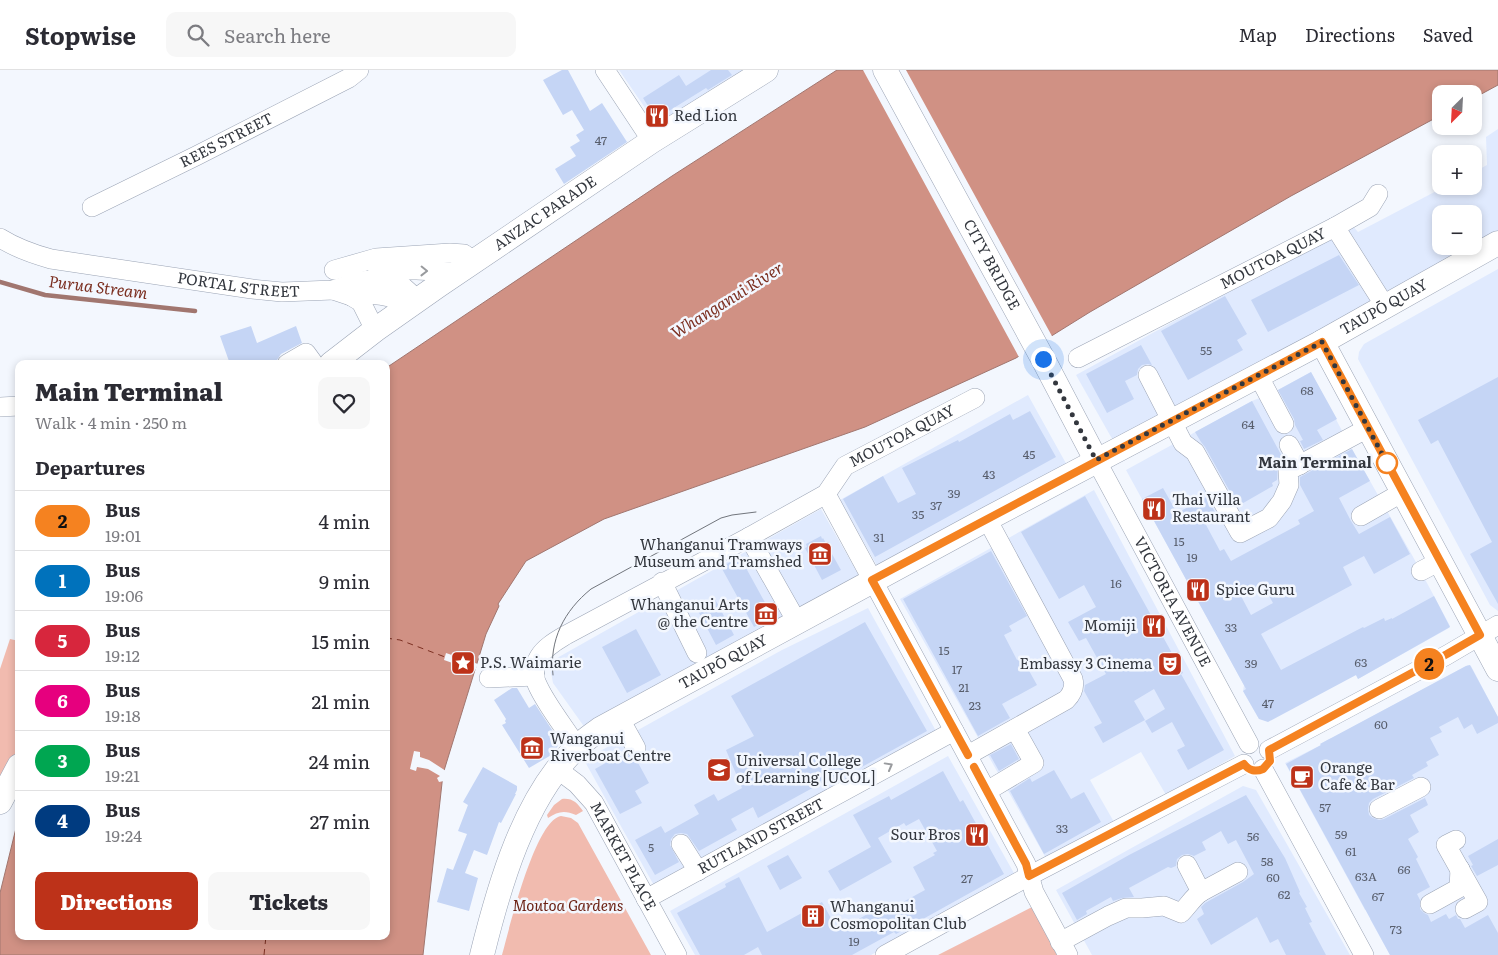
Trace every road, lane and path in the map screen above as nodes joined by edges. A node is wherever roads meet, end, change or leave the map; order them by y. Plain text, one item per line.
1 (360, 70) edge
2 (605, 70) edge
3 (766, 70) edge
4 (885, 70) edge
5 (652, 141) junction
6 (1378, 194) dead end
7 (92, 207) dead end
8 (1335, 226) junction
9 (0, 238) edge
10 (1498, 243) edge
11 (467, 268) junction
12 (334, 270) dead end
13 (348, 289) junction
14 (412, 305) junction
15 (1385, 306) junction
16 (375, 330) junction
17 (1322, 342) junction
18 (1078, 358) dead end
19 (295, 360) edge
20 (311, 360) edge
21 (336, 360) edge
22 (1148, 375) dead end
23 (1258, 375) junction
24 (975, 398) dead end
25 (15, 406) edge
26 (0, 407) edge
27 (1172, 421) junction
28 (1284, 424) dead end
29 (1368, 428) junction
30 (1289, 445) dead end
31 (1096, 460) junction
32 (1300, 464) junction
33 (1403, 492) junction
34 (826, 494) junction
35 (1361, 516) dead end
36 (987, 519) junction
37 (750, 537) junction
38 (872, 580) junction
39 (662, 582) junction
40 (797, 622) junction
41 (1489, 630) edge
42 (697, 653) dead end
43 (1498, 669) edge
44 (535, 676) junction
45 (489, 678) dead end
46 (620, 719) junction
47 (1015, 729) junction
48 (954, 730) junction
49 (1250, 744) junction
50 (577, 747) junction
51 (636, 748) dead end
52 (1269, 750) junction
53 (968, 755) junction
54 (1244, 764) junction
55 (1263, 769) junction
56 (557, 770) junction
57 (15, 774) edge
58 (1421, 787) dead end
59 (987, 791) junction
60 (0, 802) edge
61 (1379, 809) dead end
62 (1456, 840) dead end
63 (681, 844) dead end
64 (1187, 865) dead end
65 (1460, 869) junction
66 (698, 871) junction
67 (1238, 872) dead end
68 (1029, 876) junction
69 (1201, 892) junction
70 (646, 899) junction
71 (1430, 904) dead end
72 (1465, 909) dead end
73 (1064, 948) edge
74 (482, 955) edge
75 (676, 955) edge
76 (885, 955) edge
77 (1364, 955) edge

1 - 7 street, REES STREET
2 - 5 street
3 - 5 main road, ANZAC PARADE
4 - 31 main road, CITY BRIDGE
5 - 11 main road, ANZAC PARADE
6 - 8 street, MOUTOA QUAY
8 - 15 street, MOUTOA QUAY
8 - 18 street, MOUTOA QUAY
9 - 13 street, PORTAL STREET
10 - 15 main road, TAUPŌ QUAY
11 - 12 street
13 -> 11 street, PORTAL STREET
11 - 14 main road, ANZAC PARADE
13 - 14 street, PORTAL STREET
13 - 16 street
14 - 16 main road, ANZAC PARADE
15 - 17 main road, TAUPŌ QUAY
16 - 21 main road, ANZAC PARADE
17 - 23 main road, TAUPŌ QUAY
17 - 29 main road
19 - 20 street
22 - 27 street
23 - 27 main road, TAUPŌ QUAY
23 - 28 street
24 - 34 street, MOUTOA QUAY
25 - 26 street
27 - 31 main road, TAUPŌ QUAY
27 - 32 street
29 - 32 street
29 - 33 main road
30 - 32 street
31 - 36 main road, TAUPŌ QUAY
31 - 49 street, VICTORIA AVENUE
33 - 35 street
33 - 41 main road
34 - 37 street, MOUTOA QUAY
34 - 38 street
36 - 38 main road, TAUPŌ QUAY
36 - 47 street
37 - 39 street, MOUTOA QUAY
37 - 40 street
38 - 40 main road, TAUPŌ QUAY
38 - 48 street
39 - 42 street
39 - 44 street, MOUTOA QUAY
40 - 46 main road, TAUPŌ QUAY
41 - 43 main road
41 - 52 street
44 - 45 street
44 - 50 street
46 - 50 main road, TAUPŌ QUAY
46 - 51 street
47 - 53 street
47 - 59 street
48 - 53 street
66 -> 48 street, RUTLAND STREET
49 - 52 street
49 - 54 street
50 - 56 main road, TAUPŌ QUAY
52 - 55 street
53 - 59 street
54 - 55 street
54 - 68 street
55 - 77 street
56 - 70 street, MARKET PLACE
56 - 74 main road, TAUPŌ QUAY
57 - 60 main road
58 - 61 street
59 - 68 street
62 - 65 street
63 - 66 street
64 - 69 street
65 - 71 street
65 - 72 street
66 - 70 street, RUTLAND STREET
67 - 69 street
68 - 73 street
68 - 76 street
69 - 73 street
70 - 75 street, MARKET PLACE

